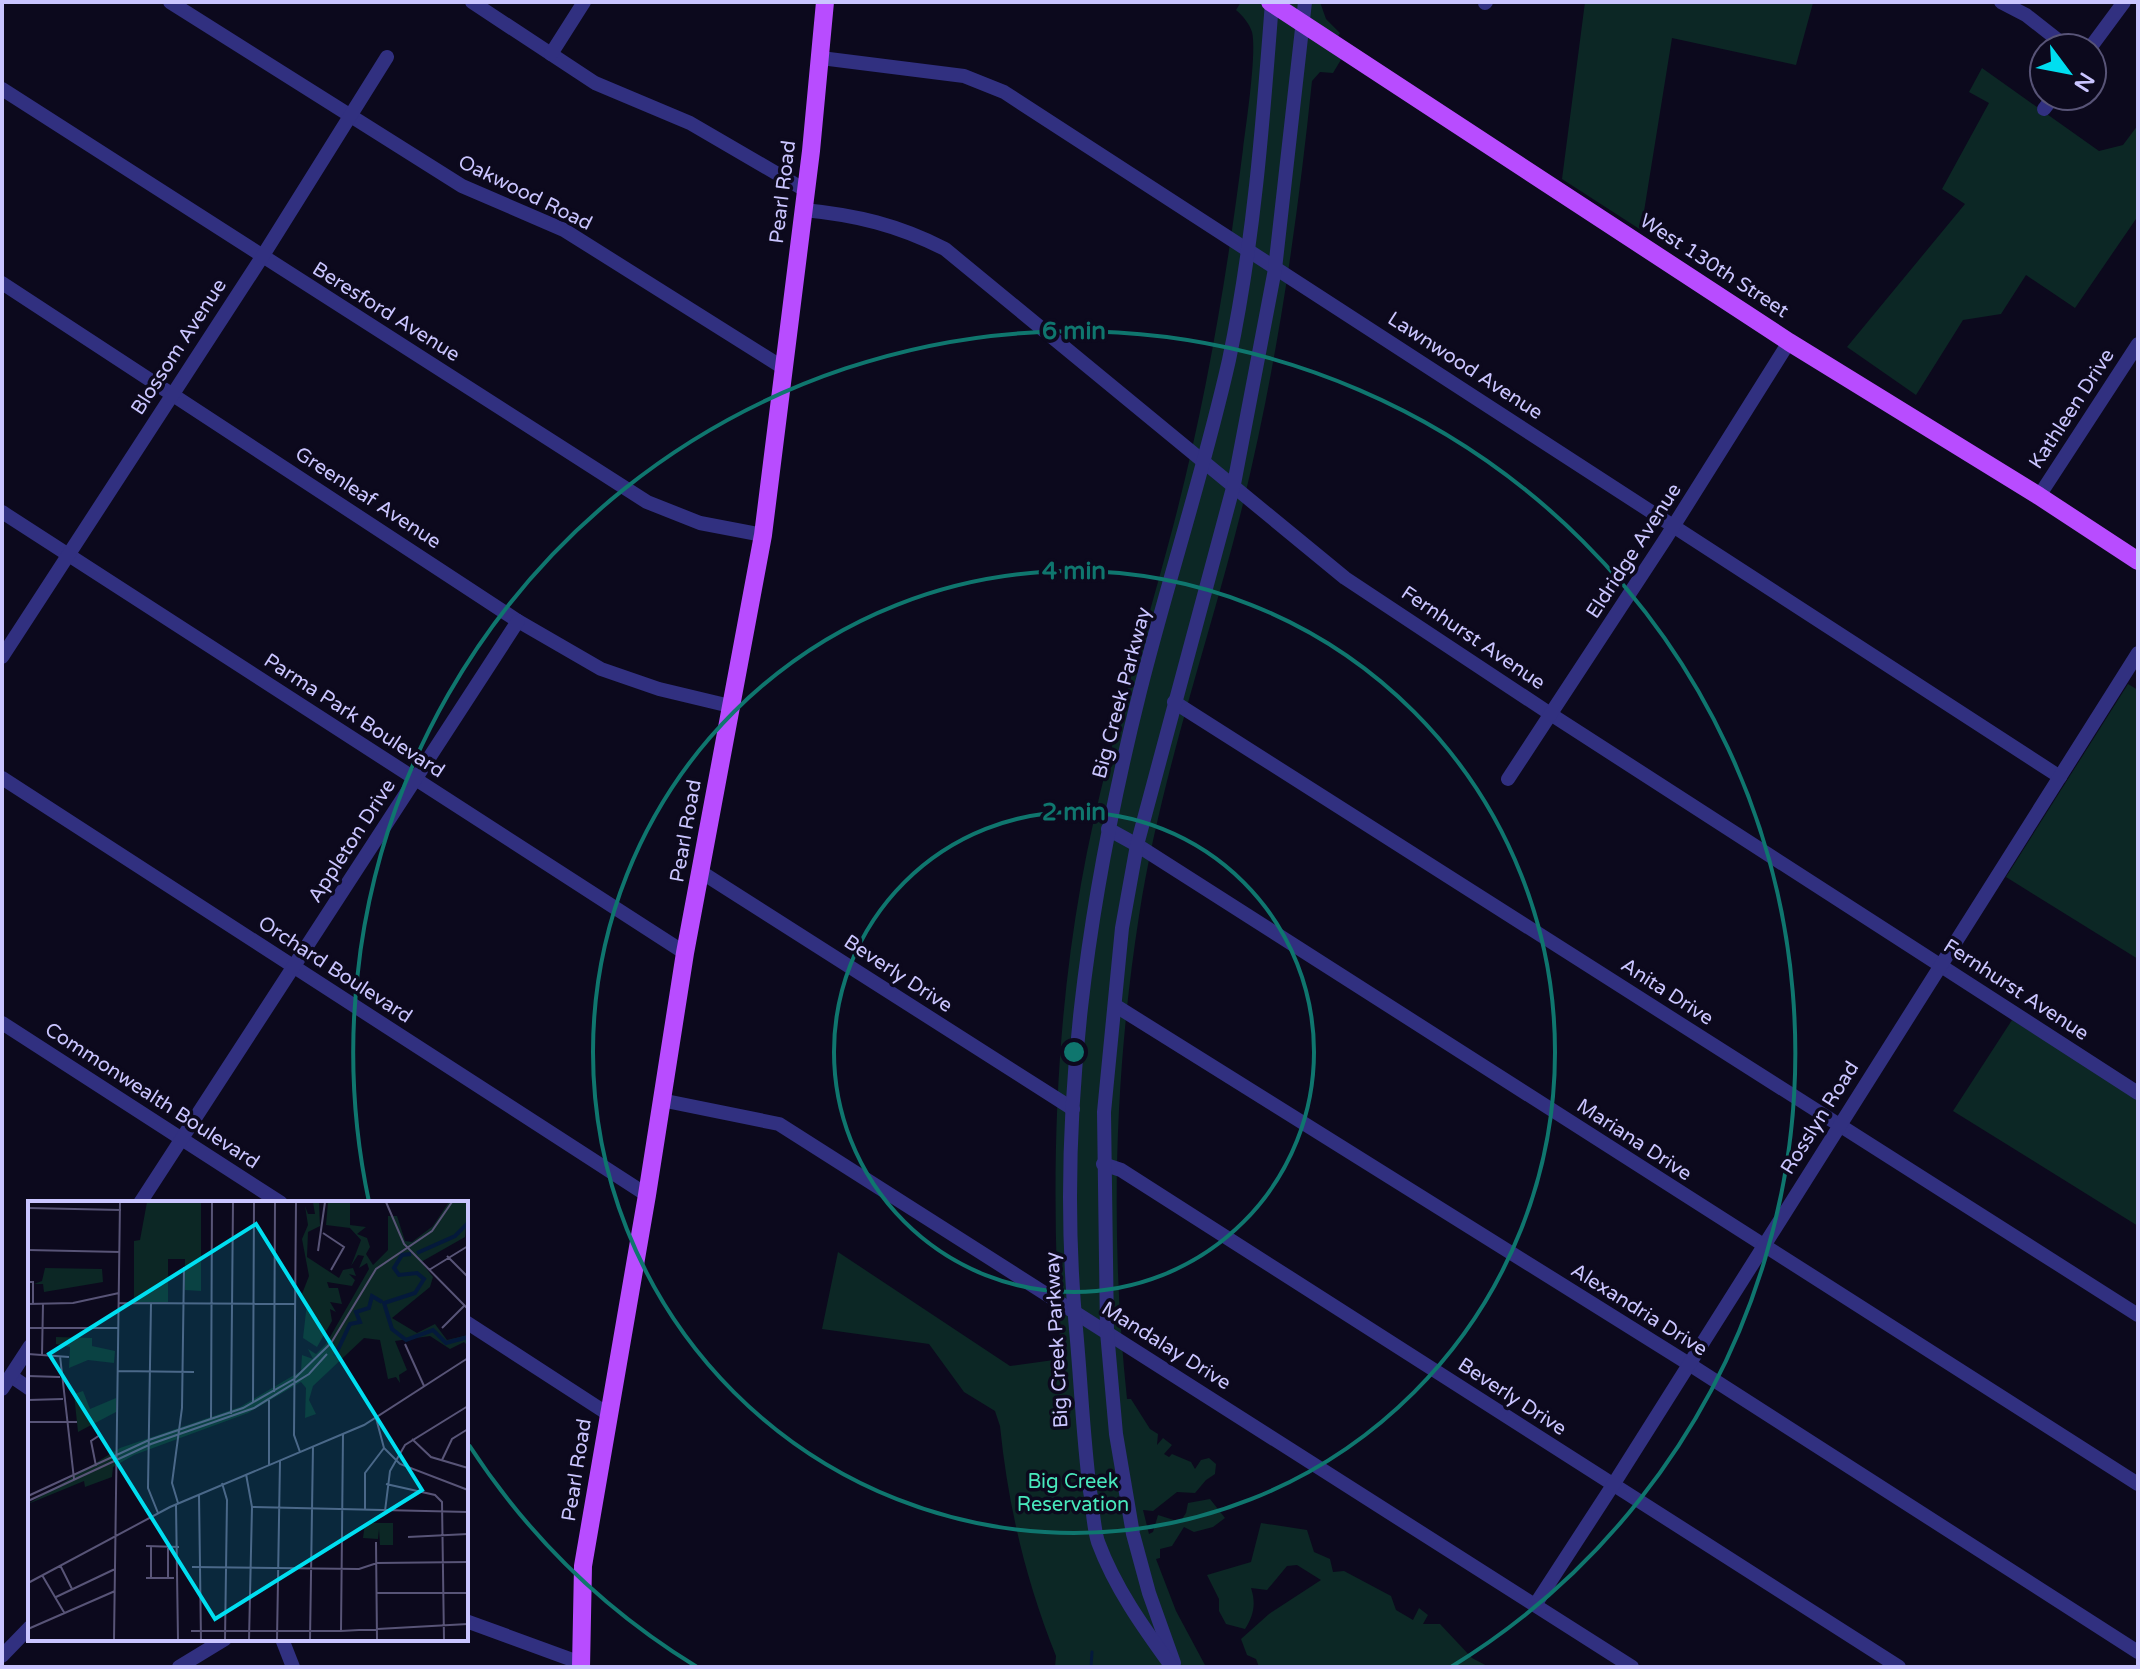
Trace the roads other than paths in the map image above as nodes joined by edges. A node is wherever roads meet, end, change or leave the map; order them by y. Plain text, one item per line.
1 (170, 2) edge
2 (472, 2) edge
3 (584, 2) edge
4 (825, 2) edge
5 (1272, 2) edge
6 (1305, 2) edge
7 (2001, 2) edge
8 (2124, 2) edge
9 (1303, 23) junction
10 (2048, 32) edge
11 (2102, 32) edge
12 (551, 54) junction
13 (387, 57) dead end
14 (821, 58) junction
15 (2, 89) edge
16 (350, 116) junction
17 (805, 190) junction
18 (804, 210) junction
19 (1247, 250) junction
20 (262, 257) junction
21 (1275, 269) junction
22 (2, 283) edge
23 (1789, 342) junction
24 (2138, 344) edge
25 (782, 367) junction
26 (173, 393) junction
27 (1203, 461) junction
28 (1234, 484) junction
29 (2039, 496) junction
30 (2, 512) edge
31 (1675, 525) junction
32 (763, 535) junction
33 (68, 555) junction
34 (2138, 561) edge
35 (518, 621) junction
36 (2138, 653) edge
37 (2, 657) edge
38 (1174, 702) junction
39 (730, 706) junction
40 (1552, 715) junction
41 (2060, 777) junction
42 (2, 778) edge
43 (1508, 779) dead end
44 (415, 780) junction
45 (1108, 829) junction
46 (1137, 845) junction
47 (701, 872) junction
48 (685, 953) junction
49 (1942, 966) junction
50 (294, 967) junction
51 (1116, 1006) junction
52 (2, 1023) edge
53 (2138, 1093) edge
54 (661, 1100) junction
55 (1073, 1109) junction
56 (1838, 1125) junction
57 (182, 1140) junction
58 (1103, 1164) junction
59 (647, 1195) junction
60 (141, 1201) edge
61 (278, 1201) edge
62 (1763, 1246) junction
63 (1074, 1311) junction
64 (2138, 1315) edge
65 (468, 1323) edge
66 (1107, 1332) junction
67 (28, 1349) edge
68 (1689, 1364) junction
69 (11, 1376) junction
70 (28, 1388) edge
71 (2, 1389) edge
72 (608, 1414) junction
73 (2138, 1484) edge
74 (1613, 1485) junction
75 (1149, 1593) junction
76 (1127, 1605) junction
77 (1535, 1605) junction
78 (468, 1622) edge
79 (28, 1629) edge
80 (222, 1641) edge
81 (283, 1641) edge
82 (2138, 1652) edge
83 (2, 1656) edge
84 (581, 1665) edge
85 (179, 1667) edge
86 (293, 1667) edge
87 (1174, 1667) edge
88 (1632, 1667) edge
89 (1899, 1667) edge

1 - 16 street, Oakwood Road
2 - 12 street
3 - 12 street
4 - 14 main road, Pearl Road
5 - 9 main road, West 130th Street
5 - 19 street, Big Creek Parkway
6 - 9 street, Big Creek Parkway
7 - 10 street
8 - 11 street
9 - 21 street, Big Creek Parkway
9 - 23 main road, West 130th Street
12 - 17 street
13 - 16 street, Blossom Avenue
14 - 17 main road, Pearl Road
14 - 19 street, Lawnwood Avenue
15 - 20 street, Beresford Avenue
16 - 20 street, Blossom Avenue
16 - 25 street, Oakwood Road
17 - 18 main road, Pearl Road
18 - 25 main road, Pearl Road
18 - 27 street, Fernhurst Avenue
19 - 21 street, Lawnwood Avenue
19 - 27 street, Big Creek Parkway
20 - 26 street, Blossom Avenue
20 - 32 street, Beresford Avenue
21 - 28 street, Big Creek Parkway
21 - 31 street, Lawnwood Avenue
22 - 26 street, Greenleaf Avenue
23 - 29 main road, West 130th Street
23 - 31 street, Eldridge Avenue
24 - 29 street, Kathleen Drive
25 - 32 main road, Pearl Road
26 - 33 street, Blossom Avenue
26 - 35 street, Greenleaf Avenue
27 - 28 street, Fernhurst Avenue
27 - 45 street, Big Creek Parkway
28 - 38 street, Big Creek Parkway
28 - 40 street, Fernhurst Avenue
29 - 34 main road, West 130th Street
30 - 33 street, Parma Park Boulevard
31 - 40 street, Eldridge Avenue
31 - 41 street, Lawnwood Avenue
32 - 39 main road, Pearl Road
33 - 37 street, Blossom Avenue
33 - 44 street, Parma Park Boulevard
35 - 39 street, Greenleaf Avenue
35 - 44 street, Appleton Drive
36 - 41 street, Rosslyn Road
38 - 46 street, Big Creek Parkway
38 - 56 street, Anita Drive
39 - 47 main road, Pearl Road
40 - 43 street, Eldridge Avenue
40 - 49 street, Fernhurst Avenue
41 - 49 street, Rosslyn Road
42 - 50 street, Orchard Boulevard
44 - 48 street, Parma Park Boulevard
44 - 50 street, Appleton Drive
45 - 46 street, Mariana Drive
45 - 55 street, Big Creek Parkway
46 - 51 street, Big Creek Parkway
46 - 62 street, Mariana Drive
47 - 48 main road, Pearl Road
47 - 55 street, Beverly Drive
48 - 54 main road, Pearl Road
49 - 53 street, Fernhurst Avenue
49 - 56 street, Rosslyn Road
50 - 57 street, Appleton Drive
50 - 59 street, Orchard Boulevard
51 - 58 street, Big Creek Parkway
51 - 68 street, Alexandria Drive
52 - 57 street, Commonwealth Boulevard
54 - 59 main road, Pearl Road
54 - 63 street, Mandalay Drive
55 - 63 street, Big Creek Parkway
56 - 62 street, Rosslyn Road
56 - 64 street, Anita Drive
57 - 60 street, Appleton Drive
57 - 61 street, Commonwealth Boulevard
58 - 66 street, Big Creek Parkway
58 - 74 street, Beverly Drive
59 - 72 main road, Pearl Road
62 - 68 street, Rosslyn Road
62 - 73 street, Mariana Drive
63 - 66 street, Mandalay Drive
63 - 76 street, Big Creek Parkway
65 - 72 street
66 - 75 street, Big Creek Parkway
66 - 77 street, Mandalay Drive
67 - 69 street
68 - 74 street, Rosslyn Road
68 - 82 street, Alexandria Drive
69 - 70 street
69 - 71 street
72 - 84 main road, Pearl Road
74 - 77 street, Rosslyn Road
74 - 89 street, Beverly Drive
75 - 76 street
75 - 87 street, Big Creek Parkway
76 - 87 street, Big Creek Parkway
77 - 88 street, Mandalay Drive
78 - 84 street
79 - 83 street
80 - 85 street
81 - 86 street

